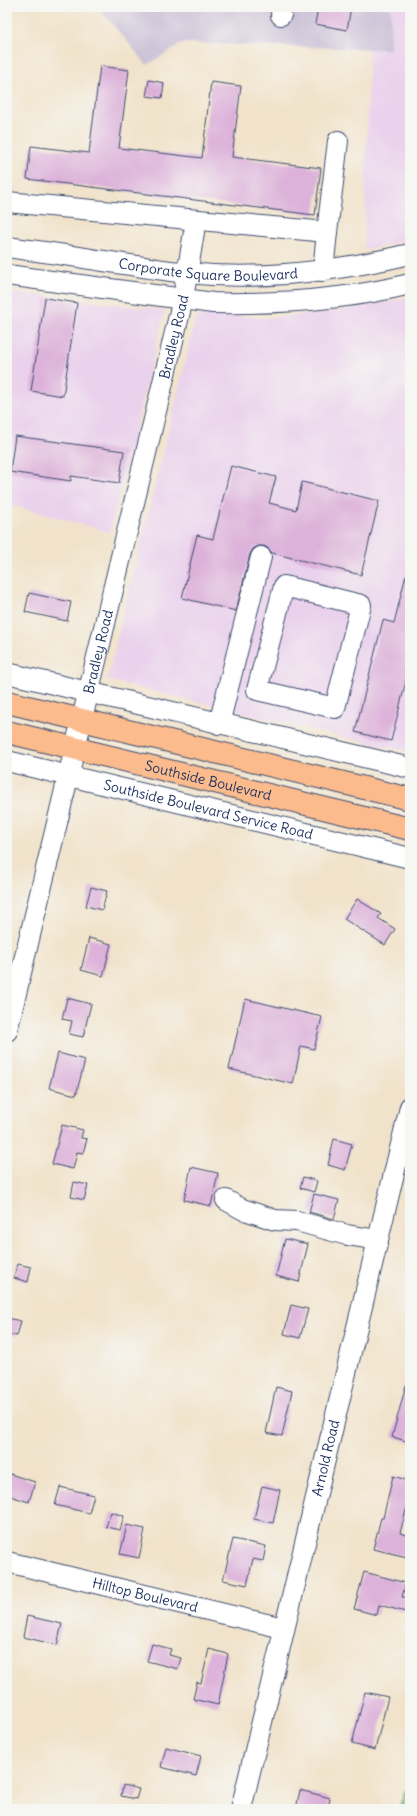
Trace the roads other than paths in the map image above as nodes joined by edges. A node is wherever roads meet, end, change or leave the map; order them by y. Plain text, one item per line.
1 (338, 141) dead end
2 (7, 202) edge
3 (196, 220) junction
4 (327, 232) junction
5 (7, 247) edge
6 (410, 254) edge
7 (322, 271) junction
8 (188, 274) junction
9 (7, 275) edge
10 (410, 284) edge
11 (184, 299) junction
12 (260, 557) dead end
13 (242, 634) junction
14 (269, 640) junction
15 (7, 673) edge
16 (89, 693) junction
17 (7, 702) edge
18 (82, 720) junction
19 (219, 724) junction
20 (7, 732) edge
21 (75, 748) junction
22 (7, 761) edge
23 (410, 768) edge
24 (69, 776) junction
25 (410, 799) edge
26 (410, 829) edge
27 (410, 858) edge
28 (7, 1031) edge
29 (410, 1107) edge
30 (226, 1200) dead end
31 (378, 1240) junction
32 (7, 1562) edge
33 (283, 1628) junction
34 (241, 1809) edge

1 - 4 street
2 - 3 street
3 - 4 street
3 - 8 street, Bradley Road
4 - 7 street
5 - 8 street, Corporate Square Boulevard
6 - 7 street, Corporate Square Boulevard
7 - 8 street, Corporate Square Boulevard
8 - 11 street, Bradley Road
9 - 11 street, Corporate Square Boulevard
10 - 11 street, Corporate Square Boulevard
11 - 16 street, Bradley Road
12 - 13 street
13 - 14 street
13 - 19 street
14 - 14 street
15 - 16 street
16 - 18 street, Bradley Road
16 - 19 street
17 - 18 highway, Southside Boulevard
18 - 21 street, Bradley Road
18 - 25 highway, Southside Boulevard
19 - 23 street
20 - 21 highway, Southside Boulevard
21 - 24 street, Bradley Road
21 - 26 highway, Southside Boulevard
22 - 24 street, Southside Boulevard Service Road
24 - 27 street, Southside Boulevard Service Road
24 - 28 street, Bradley Road
29 - 31 street, Arnold Road
30 - 31 street
31 - 33 street, Arnold Road
32 - 33 street, Hilltop Boulevard
33 - 34 street, Arnold Road

